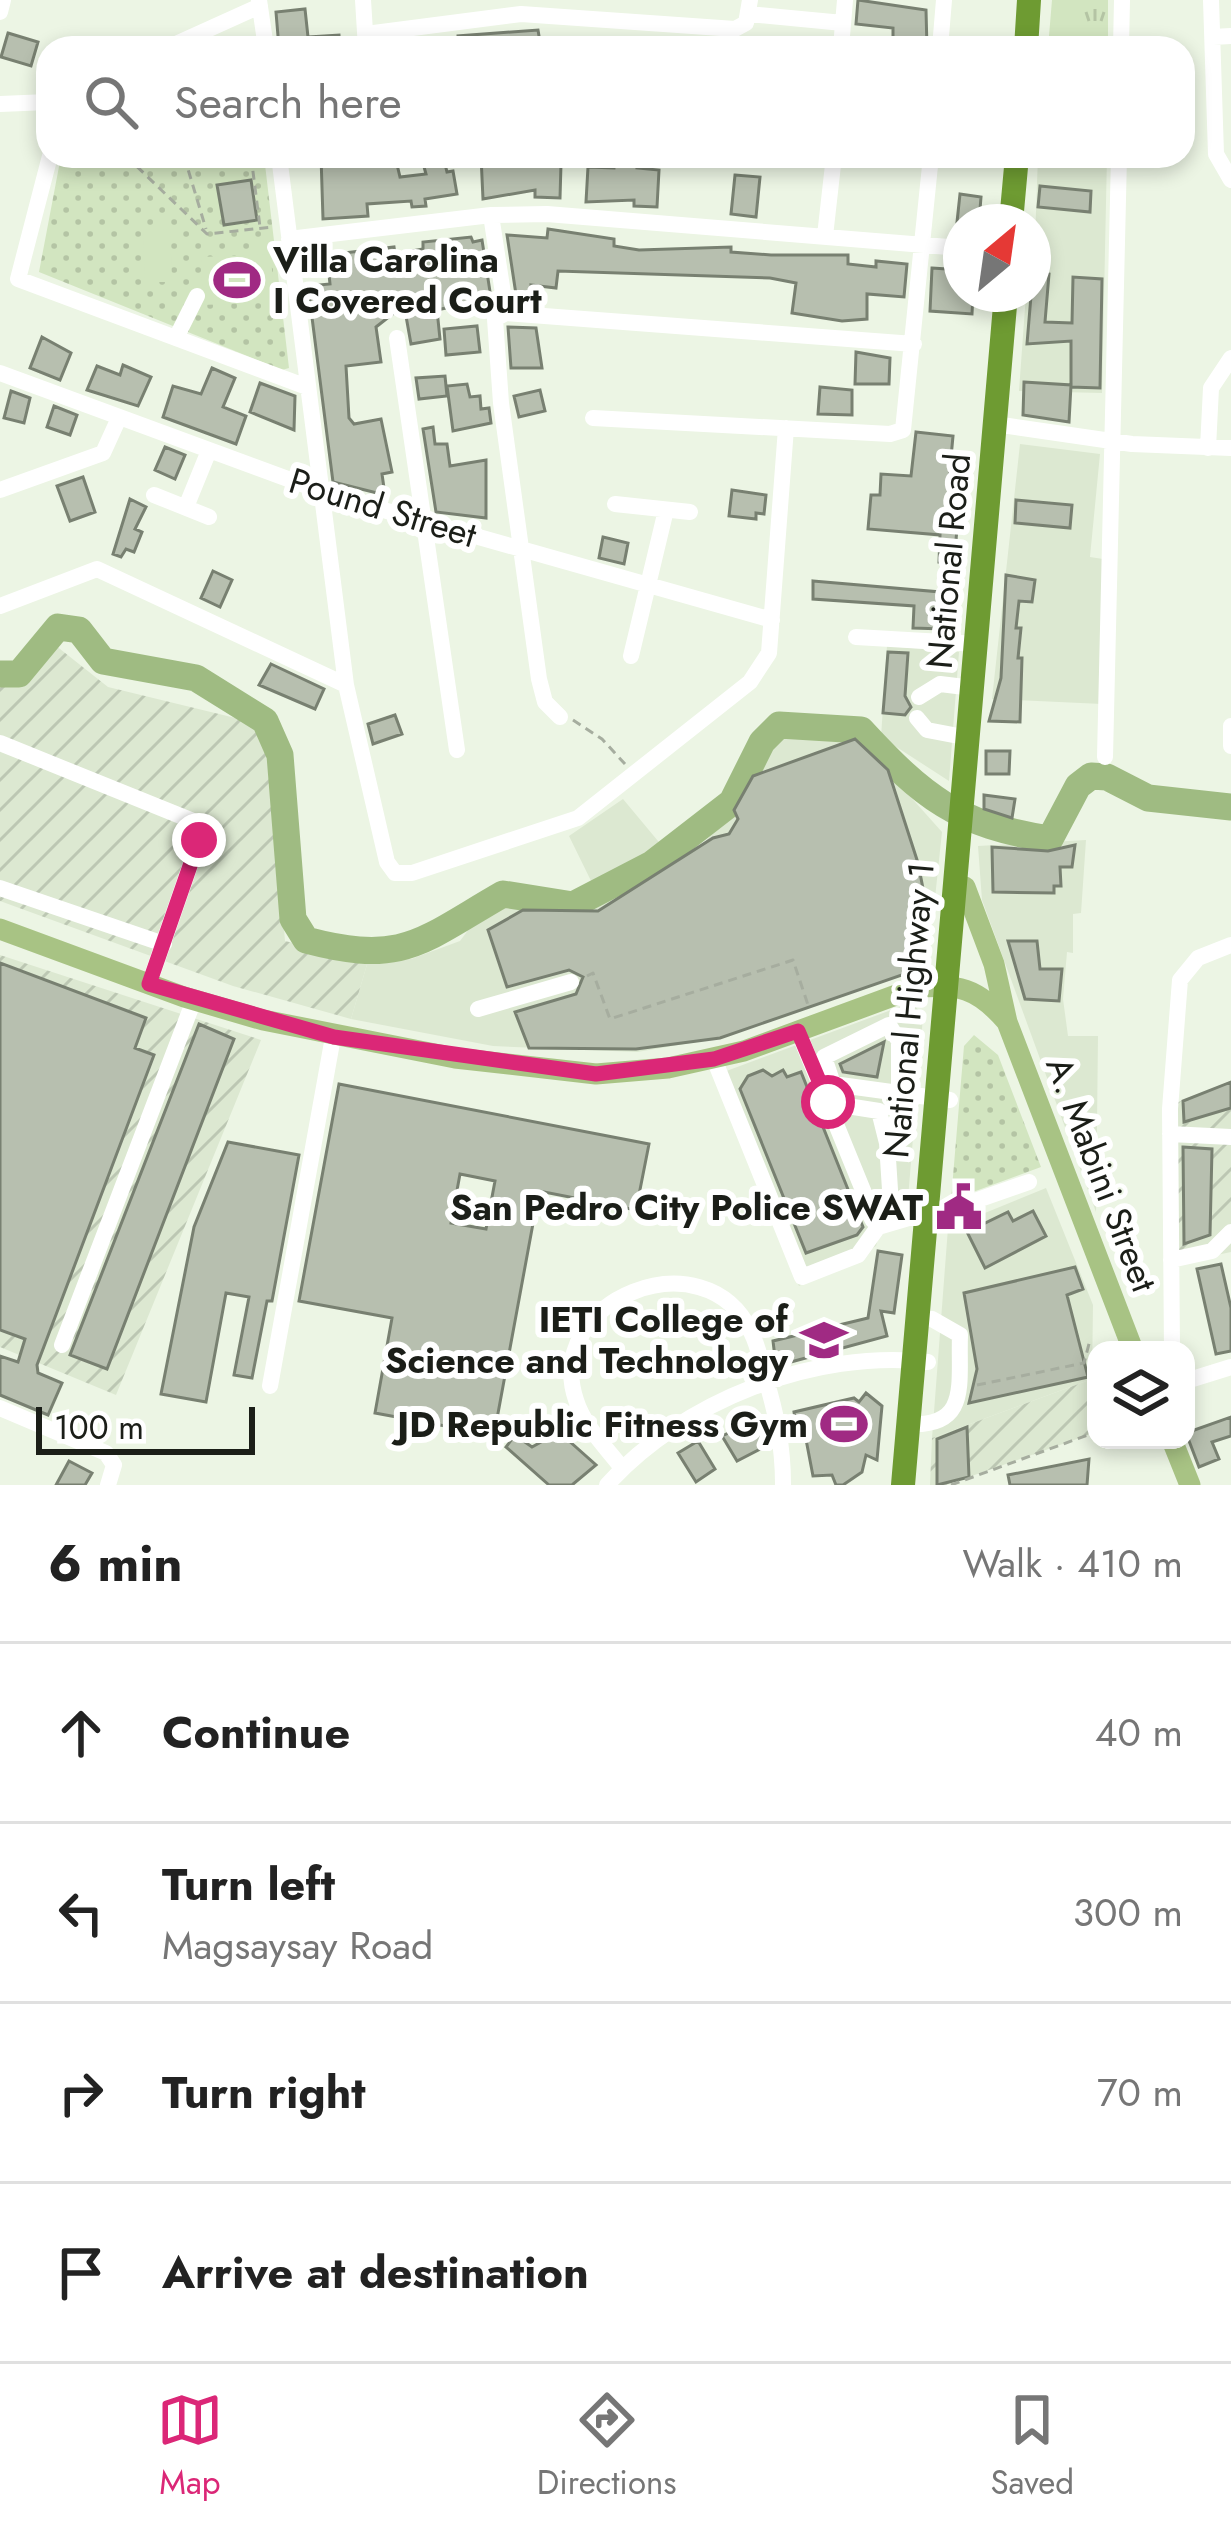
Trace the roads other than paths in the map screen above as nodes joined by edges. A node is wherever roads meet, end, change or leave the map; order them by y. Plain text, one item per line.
1 (3, 0) edge
2 (363, 0) edge
3 (845, 0) edge
4 (944, 0) edge
5 (1029, 0) edge
6 (1122, 0) edge
7 (1211, 0) edge
8 (260, 3) edge
9 (750, 7) edge
10 (0, 12) edge
11 (843, 23) junction
12 (191, 36) edge
13 (264, 36) edge
14 (366, 36) edge
15 (395, 36) edge
16 (842, 36) edge
17 (941, 36) edge
18 (1026, 36) edge
19 (1121, 36) edge
20 (1222, 37) edge
21 (1222, 92) edge
22 (36, 102) edge
23 (0, 104) edge
24 (47, 168) edge
25 (280, 168) edge
26 (833, 168) edge
27 (931, 168) edge
28 (1016, 168) edge
29 (1119, 168) edge
30 (1228, 173) edge
31 (1013, 204) edge
32 (491, 215) junction
33 (288, 232) junction
34 (825, 236) junction
35 (924, 245) junction
36 (943, 247) edge
37 (197, 296) dead end
38 (1004, 312) edge
39 (500, 316) junction
40 (176, 338) junction
41 (397, 338) dead end
42 (914, 344) junction
43 (1231, 358) edge
44 (0, 373) edge
45 (308, 386) junction
46 (593, 418) dead end
47 (118, 420) junction
48 (995, 424) junction
49 (786, 428) junction
50 (1115, 442) junction
51 (1208, 448) junction
52 (1231, 448) edge
53 (208, 454) junction
54 (318, 488) junction
55 (0, 490) edge
56 (154, 495) dead end
57 (615, 504) dead end
58 (186, 506) junction
59 (666, 510) junction
60 (690, 512) dead end
61 (209, 517) dead end
62 (420, 521) junction
63 (520, 548) junction
64 (649, 583) junction
65 (0, 606) edge
66 (772, 620) junction
67 (856, 637) dead end
68 (977, 644) junction
69 (631, 656) dead end
70 (346, 686) junction
71 (973, 688) junction
72 (919, 697) dead end
73 (560, 717) road end
74 (917, 718) dead end
75 (1231, 726) edge
76 (969, 738) junction
77 (0, 743) edge
78 (1231, 746) edge
79 (458, 750) dead end
80 (1106, 757) dead end
81 (961, 834) junction
82 (965, 887) junction
83 (0, 888) edge
84 (0, 929) edge
85 (164, 944) junction
86 (1231, 945) edge
87 (572, 982) road end
88 (149, 984) junction
89 (950, 984) junction
90 (194, 1000) junction
91 (478, 1010) dead end
92 (1007, 1022) junction
93 (816, 1024) junction
94 (334, 1037) junction
95 (843, 1043) junction
96 (714, 1059) junction
97 (899, 1090) junction
98 (942, 1099) junction
99 (828, 1102) junction
100 (1170, 1134) junction
101 (1231, 1137) edge
102 (1046, 1176) junction
103 (945, 1213) junction
104 (885, 1224) junction
105 (1231, 1232) edge
106 (1171, 1260) junction
107 (925, 1319) junction
108 (1128, 1341) edge
109 (1172, 1341) edge
110 (62, 1345) dead end
111 (921, 1361) junction
112 (1231, 1367) edge
113 (1195, 1379) edge
114 (767, 1383) junction
115 (271, 1385) dead end
116 (0, 1408) edge
117 (915, 1425) junction
118 (1176, 1449) edge
119 (622, 1468) junction
120 (110, 1484) edge
121 (783, 1484) edge
122 (607, 1485) edge
123 (903, 1485) edge
124 (920, 1485) edge
125 (1190, 1485) edge

1 - 10 street
2 - 14 street
3 - 11 street
4 - 17 street
5 - 18 highway
6 - 19 street
7 - 20 street
8 - 12 street
8 - 13 street
9 - 11 street
9 - 15 street
11 - 16 street
20 - 21 street
21 - 30 street
22 - 23 street
24 - 40 street
25 - 33 street
26 - 34 street
27 - 35 street
28 - 31 highway
29 - 50 street
32 - 33 street
32 - 34 street
32 - 39 street
33 - 45 street
34 - 35 street
35 - 36 street
35 - 42 street
37 - 40 street
38 - 48 highway, National Road
39 - 42 street
39 - 63 street
40 - 45 street
41 - 62 street
42 - 49 street
43 - 51 street
44 - 47 street, Pound Street
45 - 54 street
46 - 49 street
47 - 53 street, Pound Street
47 - 55 street
48 - 50 street
48 - 68 highway, National Road
49 - 66 street
50 - 51 street
50 - 80 street
51 - 52 street
53 - 54 street, Pound Street
53 - 58 street
54 - 62 street, Pound Street
54 - 70 street
56 - 58 street
57 - 59 street
58 - 61 street
59 - 60 street
59 - 64 street
62 - 63 street, Pound Street
62 - 79 street
63 - 64 street, Pound Street
63 - 73 street
64 - 66 street, Pound Street
64 - 69 street
65 - 70 street
66 - 70 street
67 - 68 street
68 - 71 highway, National Road
71 - 72 street
71 - 76 highway, National Road
74 - 76 street
75 - 78 street
76 - 81 highway, National Road
77 - 85 street
81 - 82 highway, National Highway 1
81 - 89 highway, National Highway 1
82 - 89 highway, National Highway 1
82 - 92 main road, A. Mabini Street
83 - 85 street
84 - 88 main road
85 - 88 street
86 - 100 street
87 - 91 street
88 - 90 main road
89 - 92 main road, A. Mabini Street
89 - 93 main road
89 - 98 highway, National Highway 1
90 - 94 main road
90 - 110 street
92 - 102 main road, A. Mabini Street
93 - 95 street
93 - 96 main road
93 - 99 street
94 - 96 main road
94 - 115 street
95 - 97 street
95 - 97 street
96 - 104 street
97 - 98 street
98 - 103 highway, National Highway 1
99 - 104 street
99 - 104 street
100 - 101 street
100 - 106 street
102 - 103 street
102 - 108 main road, A. Mabini Street
103 - 104 street
103 - 107 highway, National Highway 1
105 - 106 street
106 - 109 street
107 - 111 highway, National Highway 1
107 - 117 street
111 - 114 street
111 - 117 highway, National Highway 1
112 - 113 street
114 - 119 street
114 - 119 street
114 - 121 street
116 - 120 street
117 - 123 highway, National Highway 1
117 - 124 highway, National Highway 1
118 - 125 main road
119 - 122 street

